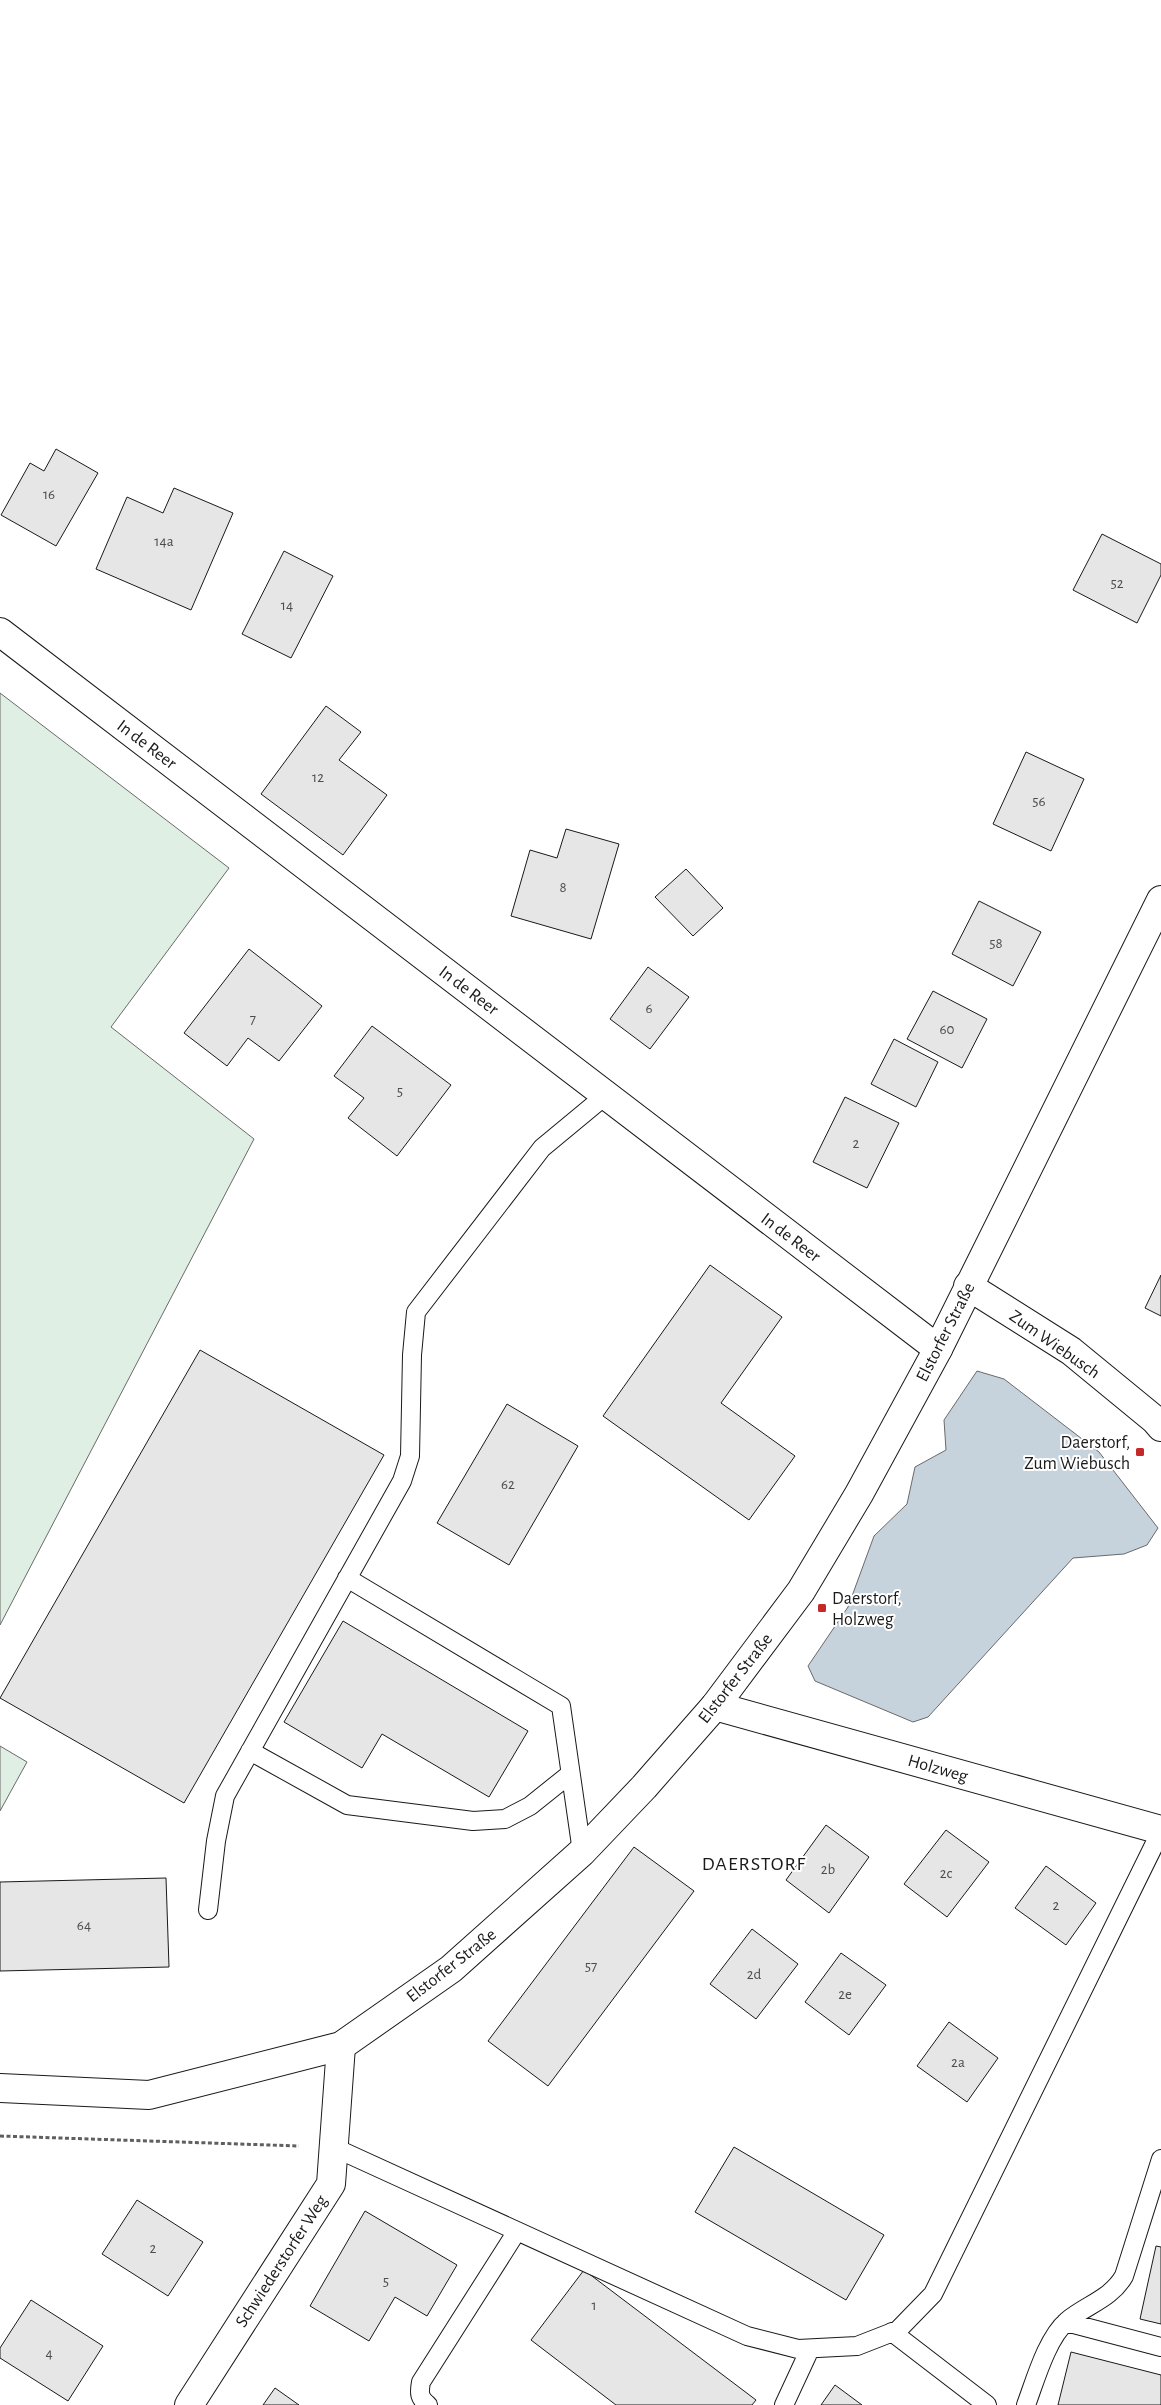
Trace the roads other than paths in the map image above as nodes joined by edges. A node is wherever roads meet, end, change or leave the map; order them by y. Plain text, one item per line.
1 (0, 632) edge
2 (1161, 900) edge
3 (606, 1095) junction
4 (968, 1286) junction
5 (938, 1349) junction
6 (1161, 1427) edge
7 (347, 1578) junction
8 (715, 1706) junction
9 (250, 1751) junction
10 (570, 1774) junction
11 (1161, 1830) edge
12 (582, 1852) junction
13 (208, 1910) dead end
14 (341, 2046) junction
15 (0, 2088) edge
16 (333, 2147) junction
17 (1161, 2159) edge
18 (517, 2231) junction
19 (1066, 2322) junction
20 (892, 2332) junction
21 (1161, 2347) edge
22 (810, 2349) junction
23 (190, 2405) edge
24 (428, 2405) edge
25 (784, 2405) edge
26 (987, 2405) edge
27 (1026, 2405) edge

1 - 3 street, In de Reer
2 - 4 street, Elstorfer Straße
3 - 5 street, In de Reer
3 - 7 lane
4 - 5 street, Elstorfer Straße
4 - 6 street, Zum Wiebusch
5 - 8 street, Elstorfer Straße
7 - 9 lane
7 - 10 lane
8 - 11 street, Holzweg
8 - 12 street, Elstorfer Straße
9 - 10 lane
9 - 13 lane
10 - 12 lane
11 - 20 lane
12 - 14 street, Elstorfer Straße
14 - 15 street, Elstorfer Straße
14 - 16 street, Schwiederstorfer Weg
16 - 18 lane
16 - 23 street, Schwiederstorfer Weg
17 - 19 lane
18 - 22 lane
18 - 24 lane
19 - 21 lane
19 - 27 lane
20 - 22 lane
20 - 26 lane
22 - 25 lane

